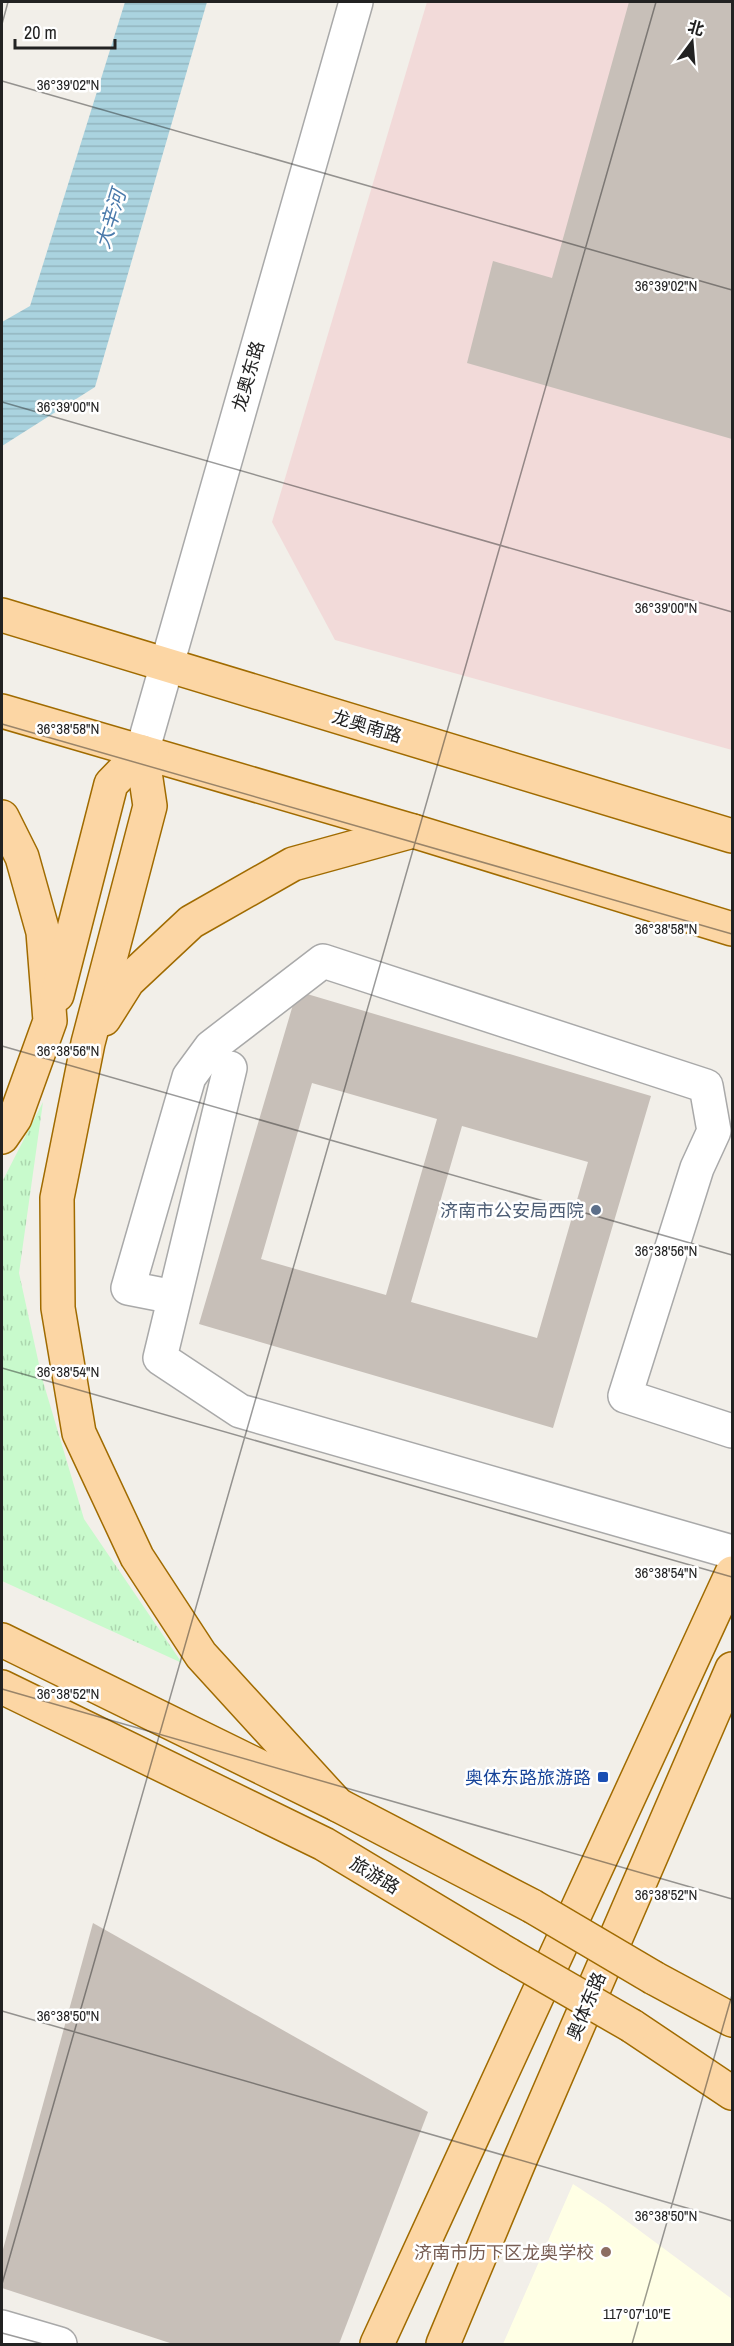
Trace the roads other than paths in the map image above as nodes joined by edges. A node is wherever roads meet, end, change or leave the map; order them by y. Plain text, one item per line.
1 (356, 2) edge
2 (2, 615) edge
3 (166, 664) junction
4 (2, 711) edge
5 (142, 752) junction
6 (2, 817) edge
7 (413, 831) junction
8 (732, 836) edge
9 (732, 930) edge
10 (50, 1022) junction
11 (88, 1043) junction
12 (231, 1068) dead end
13 (2, 1137) edge
14 (174, 1297) junction
15 (732, 1431) edge
16 (732, 1552) edge
17 (732, 1573) edge
18 (2, 1640) edge
19 (732, 1669) edge
20 (2, 1687) edge
21 (338, 1805) junction
22 (732, 2020) edge
23 (732, 2092) edge
24 (2, 2327) edge
25 (60, 2344) edge
26 (377, 2344) edge
27 (443, 2344) edge

1 - 3 street, 龙奥东路
2 - 3 main road, 龙奥南路
3 - 5 street, 龙奥东路
3 - 8 main road, 龙奥南路
4 - 5 main road
5 - 7 main road
5 - 10 main road
5 - 11 main road
6 - 10 main road
7 - 9 main road
7 - 11 main road
10 - 13 main road
11 - 21 main road
12 - 14 street
14 - 15 street
14 - 16 street
17 - 26 main road
18 - 21 main road
19 - 27 main road, 奥体东路
20 - 23 main road, 旅游路, bridge
21 - 22 main road, bridge
24 - 25 street

